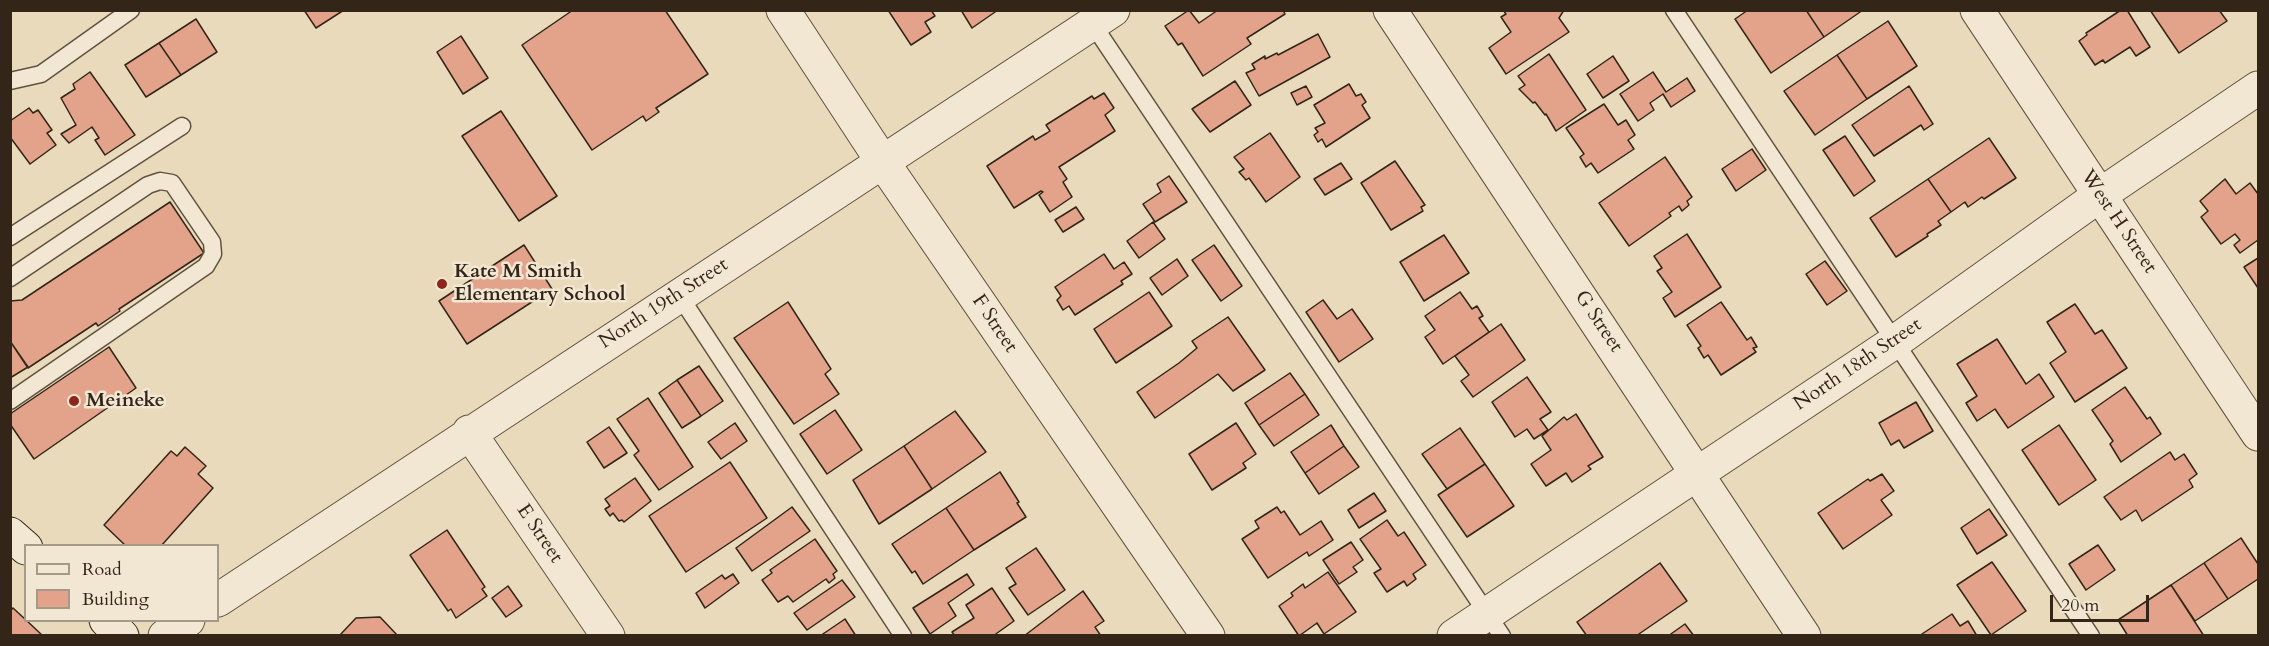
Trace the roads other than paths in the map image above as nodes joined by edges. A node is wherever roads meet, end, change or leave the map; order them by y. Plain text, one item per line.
1 (131, 10) edge
2 (783, 10) edge
3 (1390, 10) edge
4 (1674, 10) edge
5 (1977, 10) edge
6 (1096, 15) edge
7 (10, 81) edge
8 (2259, 88) edge
9 (182, 126) dead end
10 (882, 161) junction
11 (2100, 195) junction
12 (10, 237) edge
13 (10, 278) edge
14 (679, 295) junction
15 (1896, 341) junction
16 (10, 401) edge
17 (470, 432) junction
18 (2259, 434) edge
19 (1698, 472) junction
20 (10, 534) edge
21 (24, 546) edge
22 (219, 599) edge
23 (107, 622) edge
24 (186, 622) edge
25 (1494, 624) edge
26 (122, 636) edge
27 (165, 636) edge
28 (608, 636) edge
29 (903, 636) edge
30 (1208, 636) edge
31 (1454, 636) edge
32 (1804, 636) edge
33 (2091, 636) edge

1 - 7 lane
2 - 10 street, F Street
3 - 19 street, G Street
4 - 15 lane
5 - 11 street, West H Street
6 - 10 street, North 19th Street
6 - 25 lane
8 - 11 street, North 18th Street
9 - 12 lane
10 - 14 street, North 19th Street
10 - 30 street, F Street
11 - 15 street, North 18th Street
11 - 18 street, West H Street
13 - 16 lane
14 - 17 street, North 19th Street
14 - 29 lane
15 - 19 street, North 18th Street
15 - 33 lane
17 - 22 street, North 19th Street
17 - 28 street, E Street
19 - 25 street, North 18th Street
19 - 32 street, G Street
20 - 21 street
23 - 26 street
24 - 27 street
25 - 31 street, North 18th Street

